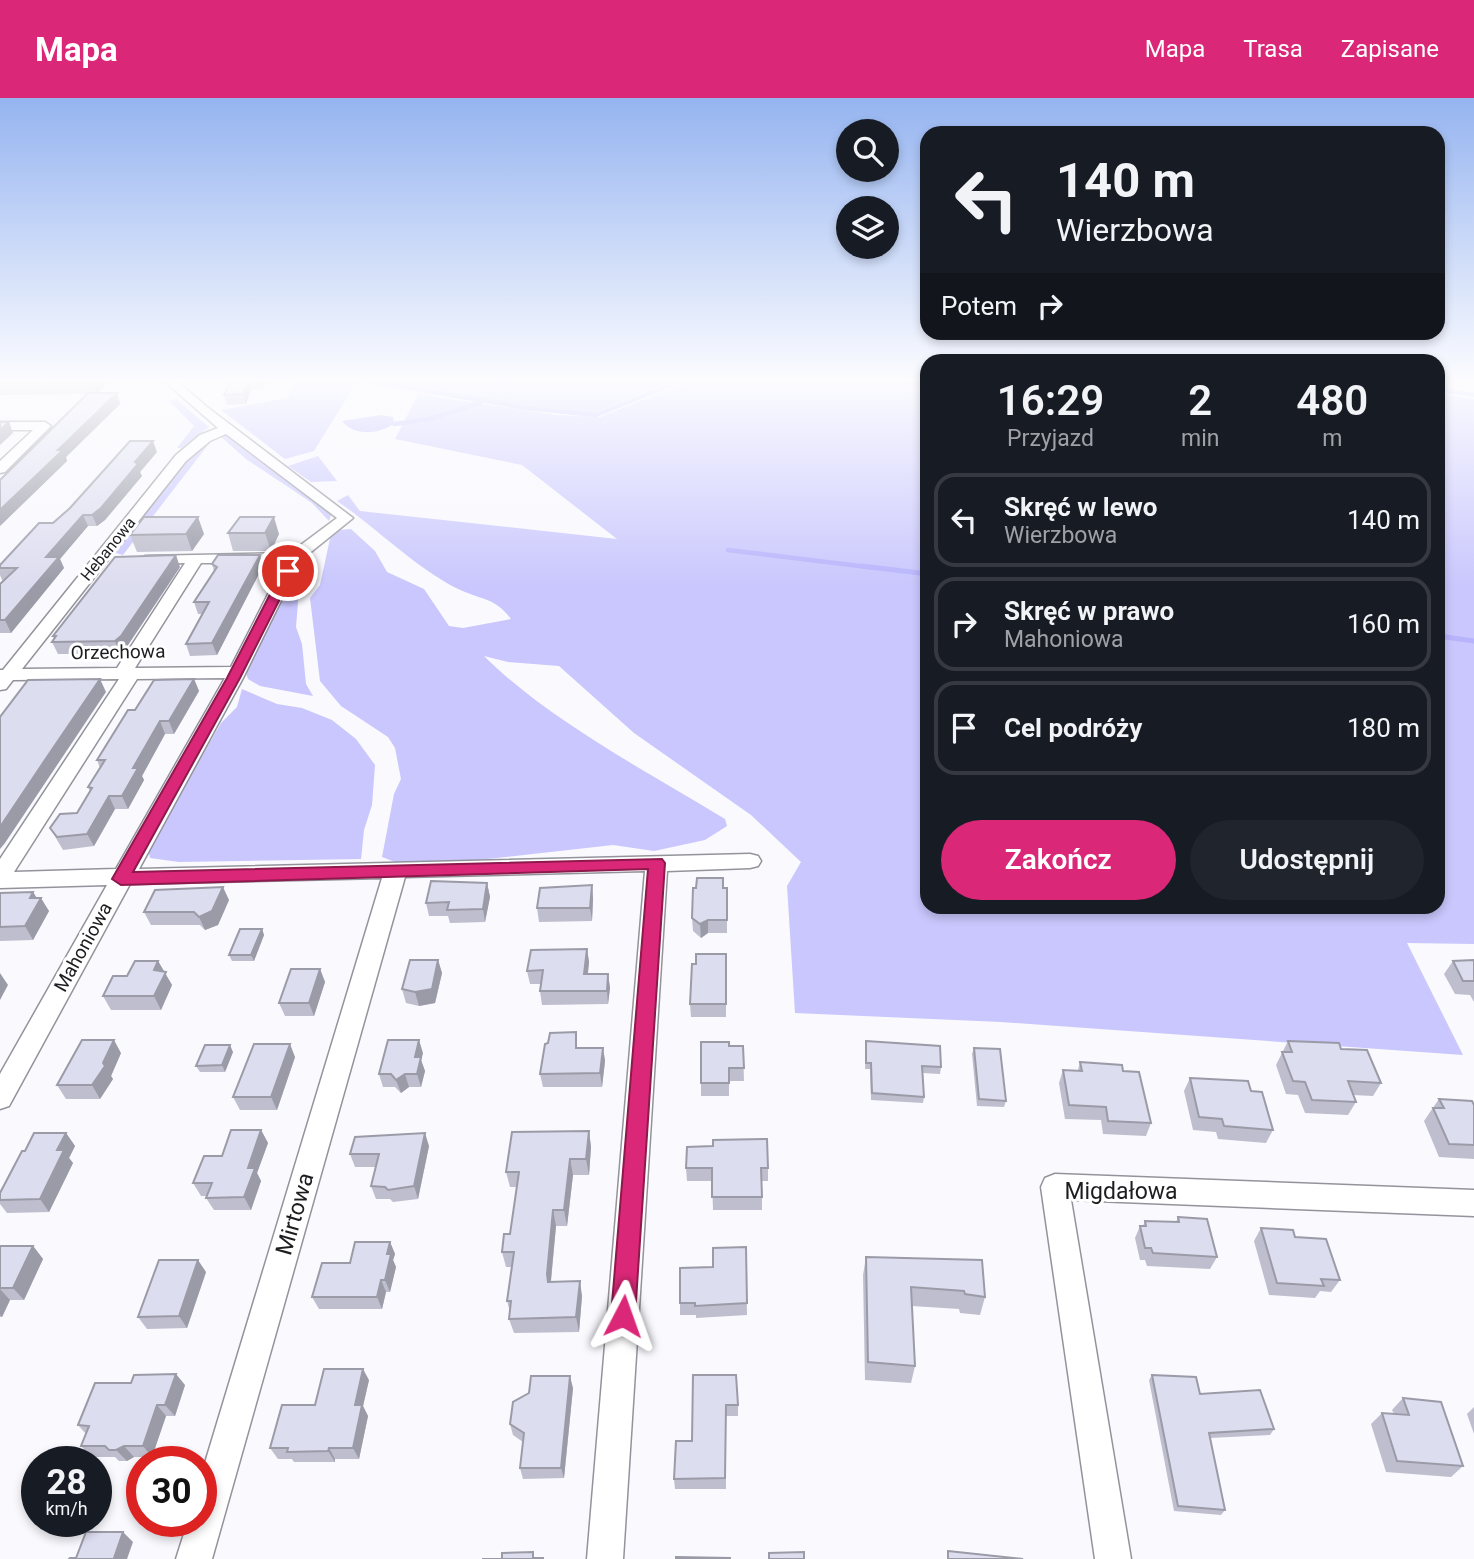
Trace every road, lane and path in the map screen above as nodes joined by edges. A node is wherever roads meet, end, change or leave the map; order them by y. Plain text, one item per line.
1 (22, 448) edge
2 (191, 448) edge
3 (254, 448) edge
4 (0, 469) edge
5 (295, 558) junction
6 (100, 559) junction
7 (196, 559) junction
8 (237, 672) junction
9 (127, 673) junction
10 (3, 679) edge
11 (750, 861) dead end
12 (657, 863) junction
13 (396, 869) junction
14 (0, 878) edge
15 (121, 879) junction
16 (9, 1066) edge
17 (0, 1098) edge
18 (1474, 1203) edge
19 (194, 1559) edge
20 (605, 1559) edge
21 (1113, 1559) edge

1 - 4 street
2 - 6 street, Hebanowa
3 - 5 street, Mahoniowa
5 - 7 street
5 - 8 street, Mahoniowa
6 - 7 street
6 - 10 street, Hebanowa
7 - 9 street
8 - 9 street, Orzechowa
8 - 15 street, Mahoniowa
9 - 10 street, Orzechowa
9 - 14 street
11 - 12 street
12 - 13 street
12 - 20 street
13 - 15 street
13 - 19 street, Mirtowa
14 - 15 street
15 - 16 street, Mahoniowa
16 - 17 street, Mahoniowa
18 - 21 street, Migdałowa

